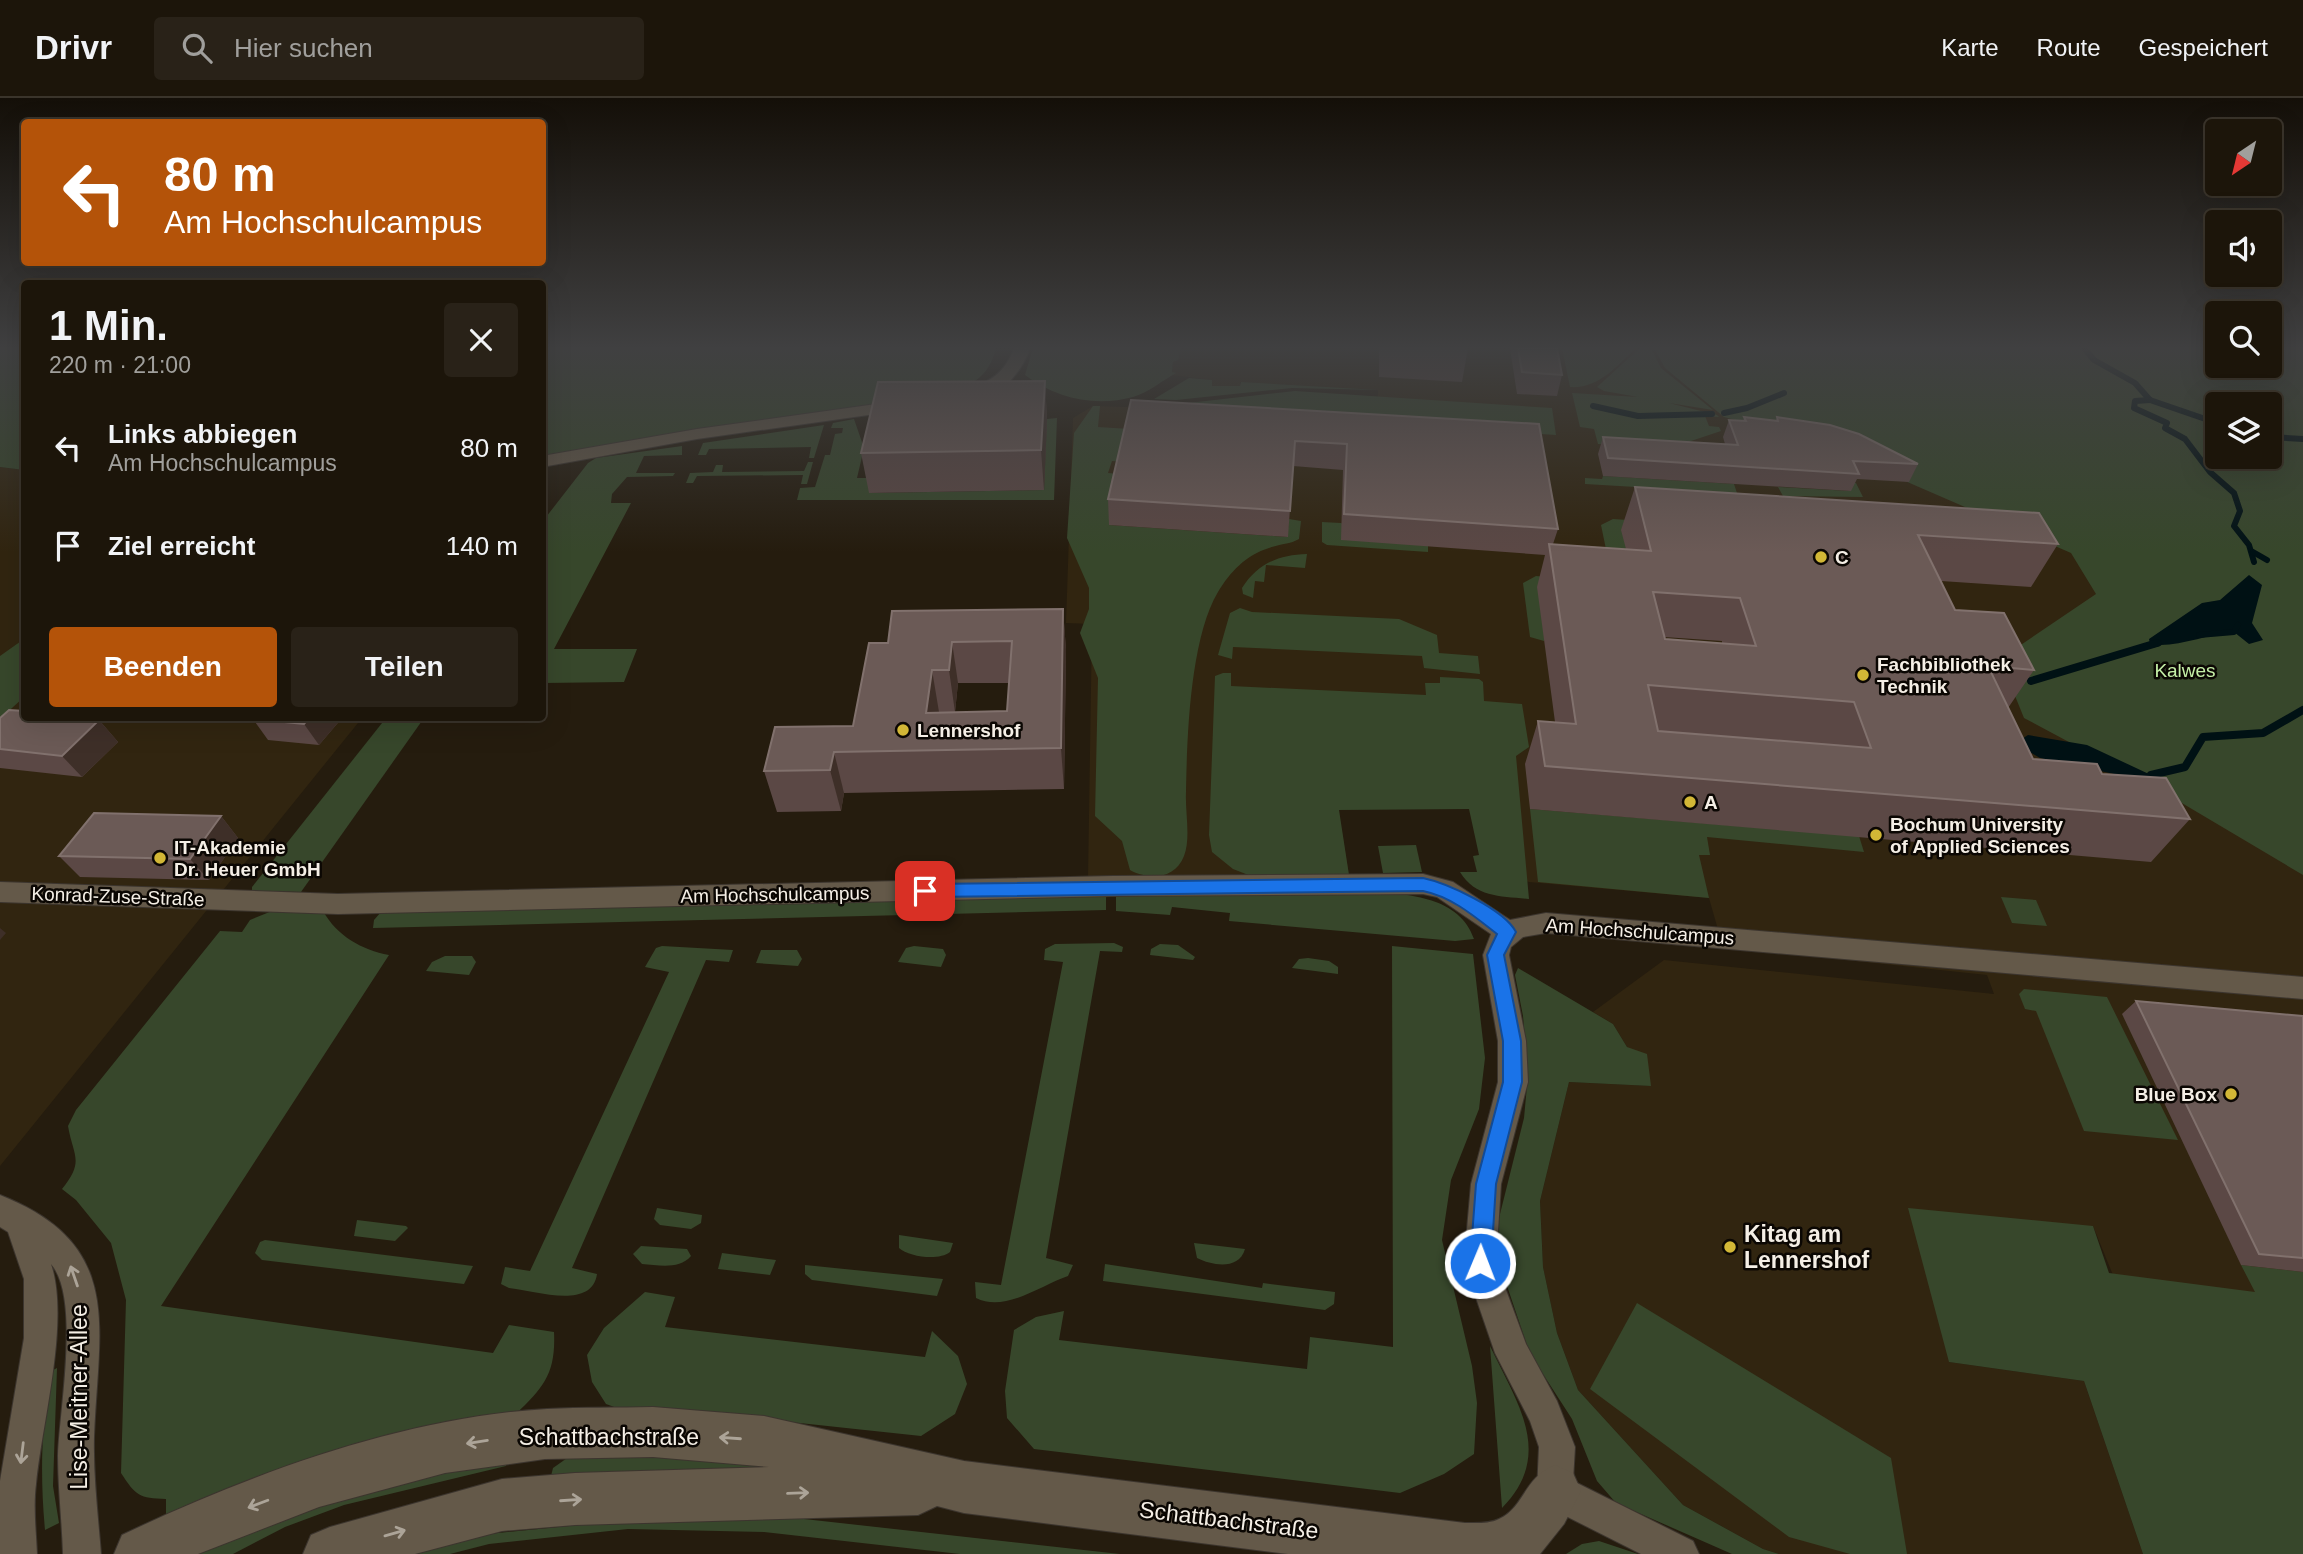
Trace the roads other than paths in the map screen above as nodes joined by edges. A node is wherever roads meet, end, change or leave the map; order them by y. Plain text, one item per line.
1 (825, 416) edge
2 (546, 461) edge
3 (0, 892) edge
4 (236, 900) joint
5 (1508, 932) junction
6 (2303, 988) edge
7 (10, 1216) edge
8 (964, 1487) junction
9 (1555, 1491) junction
10 (18, 1554) edge
11 (82, 1554) edge
12 (141, 1554) edge
13 (330, 1554) edge
14 (1680, 1554) edge

1 - 2 street
3 - 4 street, Konrad-Zuse-Straße
4 - 5 street, Am Hochschulcampus
5 - 6 street, Am Hochschulcampus
5 - 9 street, Schattbachstraße
7 -> 10 street, Lise-Meitner-Allee
11 -> 7 street, Lise-Meitner-Allee
8 - 9 street, Schattbachstraße
8 -> 12 street, Schattbachstraße
13 -> 8 street, Schattbachstraße
9 - 14 street

